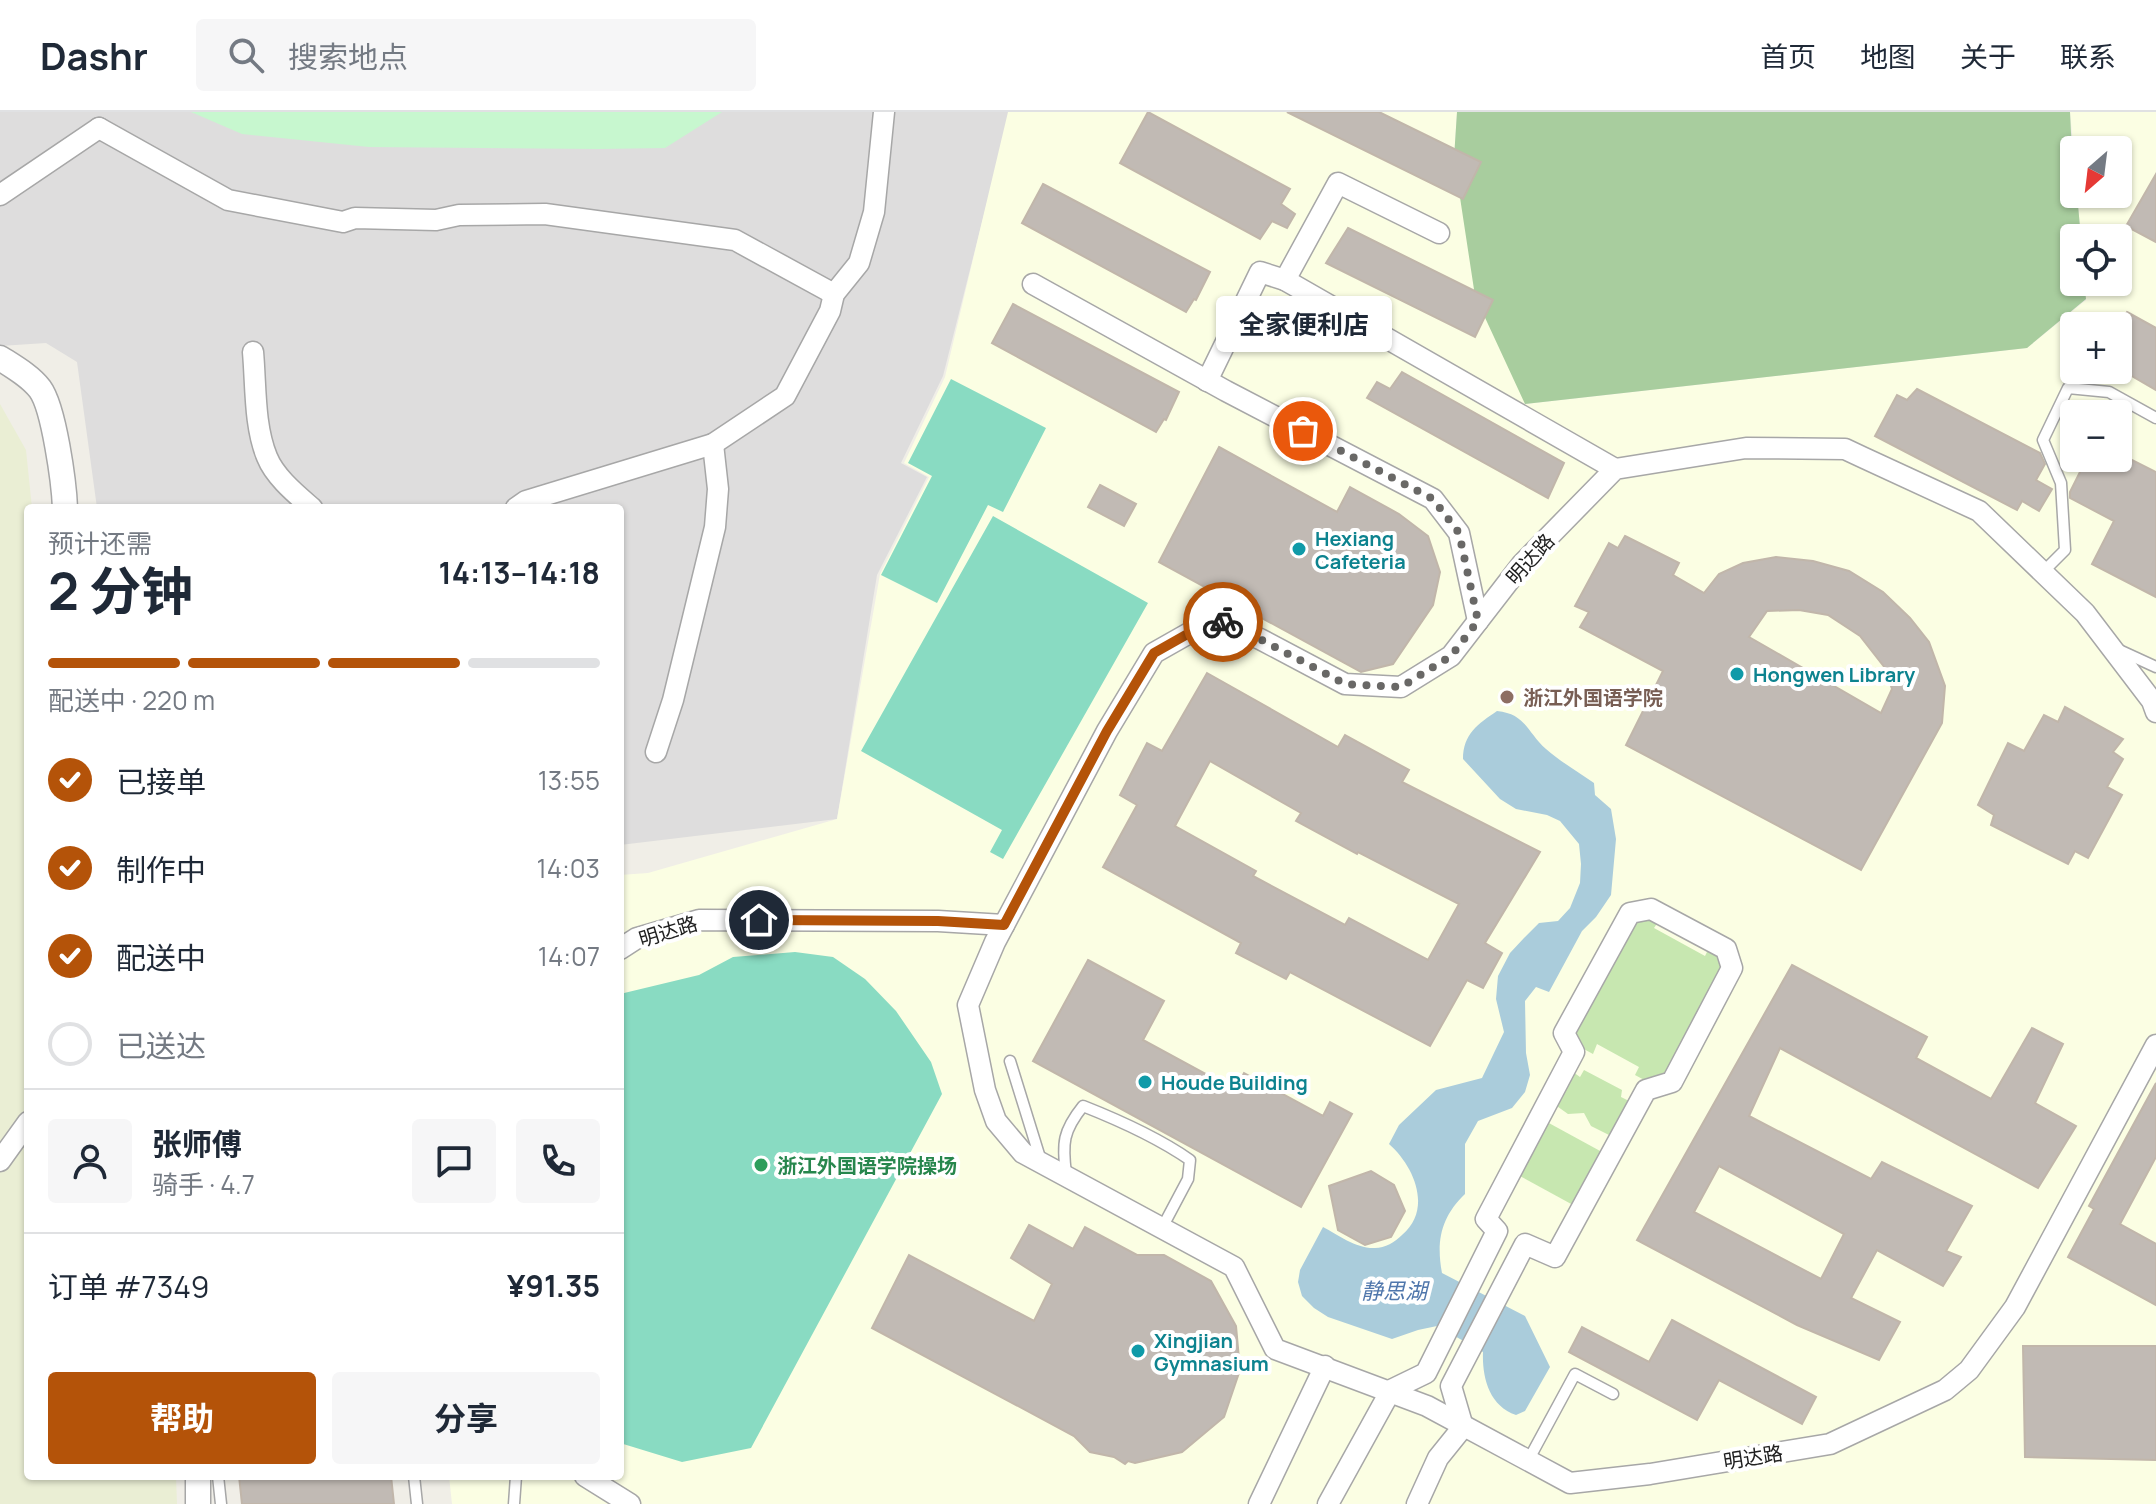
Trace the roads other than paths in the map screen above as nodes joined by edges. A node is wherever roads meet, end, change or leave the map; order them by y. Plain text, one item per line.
1 (884, 112) edge
2 (99, 120) edge
3 (0, 195) edge
4 (1439, 233) dead end
5 (1285, 280) junction
6 (1033, 284) dead end
7 (834, 294) junction
8 (253, 352) dead end
9 (0, 358) edge
10 (1207, 381) junction
11 (2156, 418) edge
12 (713, 444) junction
13 (1615, 469) junction
14 (64, 504) edge
15 (307, 504) edge
16 (522, 504) edge
17 (2043, 572) junction
18 (1478, 621) junction
19 (2110, 646) junction
20 (2156, 667) edge
21 (2156, 712) edge
22 (656, 752) dead end
23 (1004, 925) junction
24 (624, 946) edge
25 (2156, 1045) edge
26 (1010, 1061) dead end
27 (24, 1128) edge
28 (0, 1161) edge
29 (1041, 1163) junction
30 (1066, 1176) junction
31 (1162, 1228) junction
32 (1325, 1366) junction
33 (1391, 1390) junction
34 (1613, 1394) dead end
35 (1463, 1427) junction
36 (1529, 1459) junction
37 (198, 1480) edge
38 (218, 1480) edge
39 (414, 1480) edge
40 (516, 1480) edge
41 (591, 1480) edge
42 (198, 1504) edge
43 (221, 1504) edge
44 (417, 1504) edge
45 (514, 1504) edge
46 (630, 1504) edge
47 (1259, 1504) edge
48 (1328, 1504) edge
49 (1417, 1504) edge

1 - 7 street
2 - 3 street
2 - 7 street
4 - 5 street
5 - 10 street
5 - 13 street
6 - 10 street
7 - 12 street
8 - 15 street
9 - 14 street
10 - 18 street
11 - 17 lane
12 - 16 street
12 - 22 street
13 - 17 street
13 - 18 street, 明达路
17 - 19 street
18 - 23 street, 明达路
19 - 20 lane
19 - 21 street
23 - 24 street, 明达路
23 - 29 street, 明达路
25 - 36 street, 明达路
26 - 29 lane
27 - 28 street
29 - 30 street, 明达路
30 - 31 street, 明达路
30 - 31 lane
31 - 32 street, 明达路
32 - 33 street, 明达路
32 - 47 street
33 - 35 street, 明达路
33 - 35 street
33 - 48 street
34 - 36 lane
35 - 36 street, 明达路
35 - 49 street
37 - 42 street
38 - 43 lane
39 - 44 lane
40 - 45 lane
41 - 46 street

